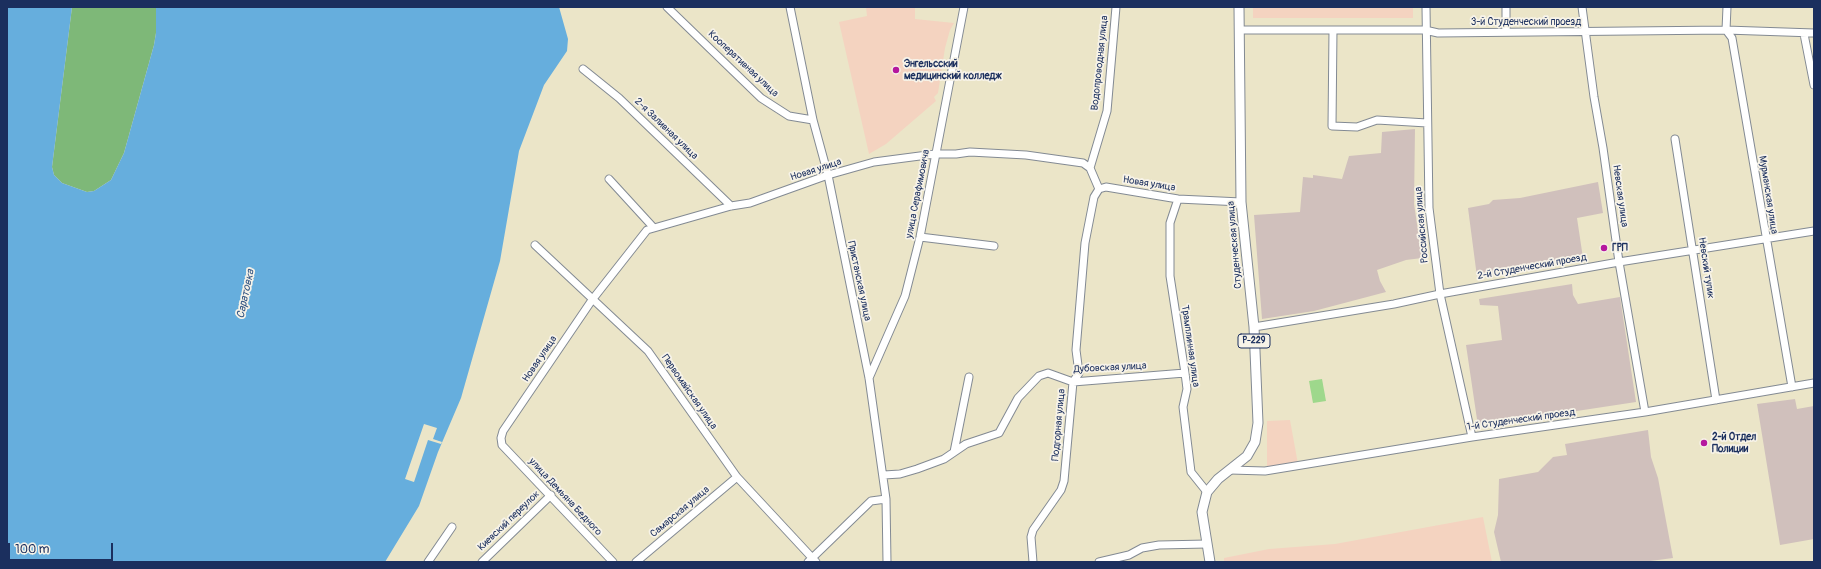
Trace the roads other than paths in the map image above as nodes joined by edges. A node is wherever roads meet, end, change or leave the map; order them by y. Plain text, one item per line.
1 (667, 7) edge
2 (790, 7) edge
3 (964, 7) edge
4 (1116, 7) edge
5 (1239, 7) edge
6 (1426, 7) edge
7 (1506, 7) edge
8 (1582, 7) edge
9 (1727, 7) edge
10 (1239, 30) junction
11 (1334, 30) junction
12 (1425, 30) junction
13 (1726, 30) junction
14 (1506, 32) junction
15 (1586, 32) junction
16 (1804, 34) junction
17 (1814, 34) edge
18 (583, 70) dead end
19 (1814, 85) edge
20 (813, 120) junction
21 (1427, 123) junction
22 (1675, 139) dead end
23 (935, 154) junction
24 (1090, 168) junction
25 (828, 175) junction
26 (609, 179) dead end
27 (1099, 189) junction
28 (1178, 199) junction
29 (1241, 202) junction
30 (732, 206) junction
31 (653, 227) junction
32 (1814, 231) edge
33 (920, 236) junction
34 (1766, 239) junction
35 (535, 245) dead end
36 (994, 246) dead end
37 (1693, 250) junction
38 (1619, 262) junction
39 (1440, 294) junction
40 (592, 300) junction
41 (1254, 327) junction
42 (1185, 373) junction
43 (969, 377) dead end
44 (869, 378) junction
45 (1072, 382) junction
46 (1814, 383) edge
47 (1792, 387) junction
48 (1716, 400) junction
49 (1646, 412) junction
50 (1472, 437) junction
51 (502, 445) joint
52 (954, 452) junction
53 (1230, 470) junction
54 (884, 475) junction
55 (737, 477) junction
56 (1207, 492) junction
57 (550, 495) junction
58 (886, 499) junction
59 (452, 527) dead end
60 (1207, 544) junction
61 (1117, 560) edge
62 (812, 561) edge
63 (428, 562) edge
64 (482, 562) edge
65 (613, 562) edge
66 (636, 562) edge
67 (887, 562) edge
68 (1033, 562) edge
69 (1099, 562) edge
70 (1210, 562) edge

1 - 20 street, Кооперативная улица
2 - 20 street, Пристанская улица
3 - 23 street, улица Серафимовича
4 - 24 street, Водопроводная улица
5 - 10 main road, Студенческая улица / Р-229
6 - 12 street, Российская улица
7 - 14 street
8 - 15 street, Невская улица
9 - 13 street, Мурманская улица
10 - 11 street, 3-й Студенческий проезд
10 - 29 main road, Студенческая улица / Р-229
11 - 12 street, 3-й Студенческий проезд
11 - 21 street
12 - 14 street, 3-й Студенческий проезд
12 - 21 street, Российская улица
13 - 15 street, 3-й Студенческий проезд
13 - 16 street, 3-й Студенческий проезд
13 - 34 street, Мурманская улица
14 - 15 street, 3-й Студенческий проезд
15 - 38 street, Невская улица
16 - 17 street, 3-й Студенческий проезд
16 - 19 street
18 - 30 street, 2-я Заливная улица
20 - 25 street, Пристанская улица
21 - 39 street, Российская улица
22 - 37 street, Невский тупик
23 - 24 street, Новая улица
23 - 25 street, Новая улица
23 - 33 street, улица Серафимовича
24 - 27 street
25 - 30 street, Новая улица
25 - 44 street, Пристанская улица
26 - 31 street
27 - 28 street, Новая улица
27 - 45 street, Подгорная улица
28 - 29 street, Новая улица
28 - 42 street, Трамплинная улица
29 - 41 main road, Студенческая улица / Р-229
30 - 31 street, Новая улица
31 - 40 street, Новая улица
32 - 34 street, 2-й Студенческий проезд
33 - 36 street
33 - 44 street, улица Серафимовича
34 - 37 street, 2-й Студенческий проезд
34 - 47 street, Мурманская улица
35 - 40 street, Первомайская улица
37 - 38 street, 2-й Студенческий проезд
37 - 48 street, Невский тупик
38 - 39 street, 2-й Студенческий проезд
38 - 49 street, Невская улица
39 - 41 street, 2-й Студенческий проезд
39 - 50 street, Российская улица
40 - 51 street, Новая улица
40 - 55 street, Первомайская улица
41 - 53 main road, Студенческая улица / Р-229
42 - 45 street, Дубовская улица
42 - 56 street, Трамплинная улица
43 - 52 street
44 - 54 street, Пристанская улица
45 - 52 street, Дубовская улица
45 - 68 street, Подгорная улица
46 - 47 street, 1-й Студенческий проезд
47 - 48 street, 1-й Студенческий проезд
48 - 49 street, 1-й Студенческий проезд
49 - 50 street, 1-й Студенческий проезд
50 - 53 street, 1-й Студенческий проезд
51 - 57 street, улица Демьяна Бедного
52 - 54 street, Дубовская улица
53 - 56 main road, Р-229
54 - 58 street, Пристанская улица
55 - 62 street, Первомайская улица
55 - 66 street, Самарская улица
56 - 60 main road, Р-229
57 - 64 street, Киевский переулок
57 - 65 street, улица Демьяна Бедного
58 - 62 street
58 - 67 street, Пристанская улица
59 - 63 street
60 - 61 street
60 - 70 main road, Р-229
61 - 69 street

